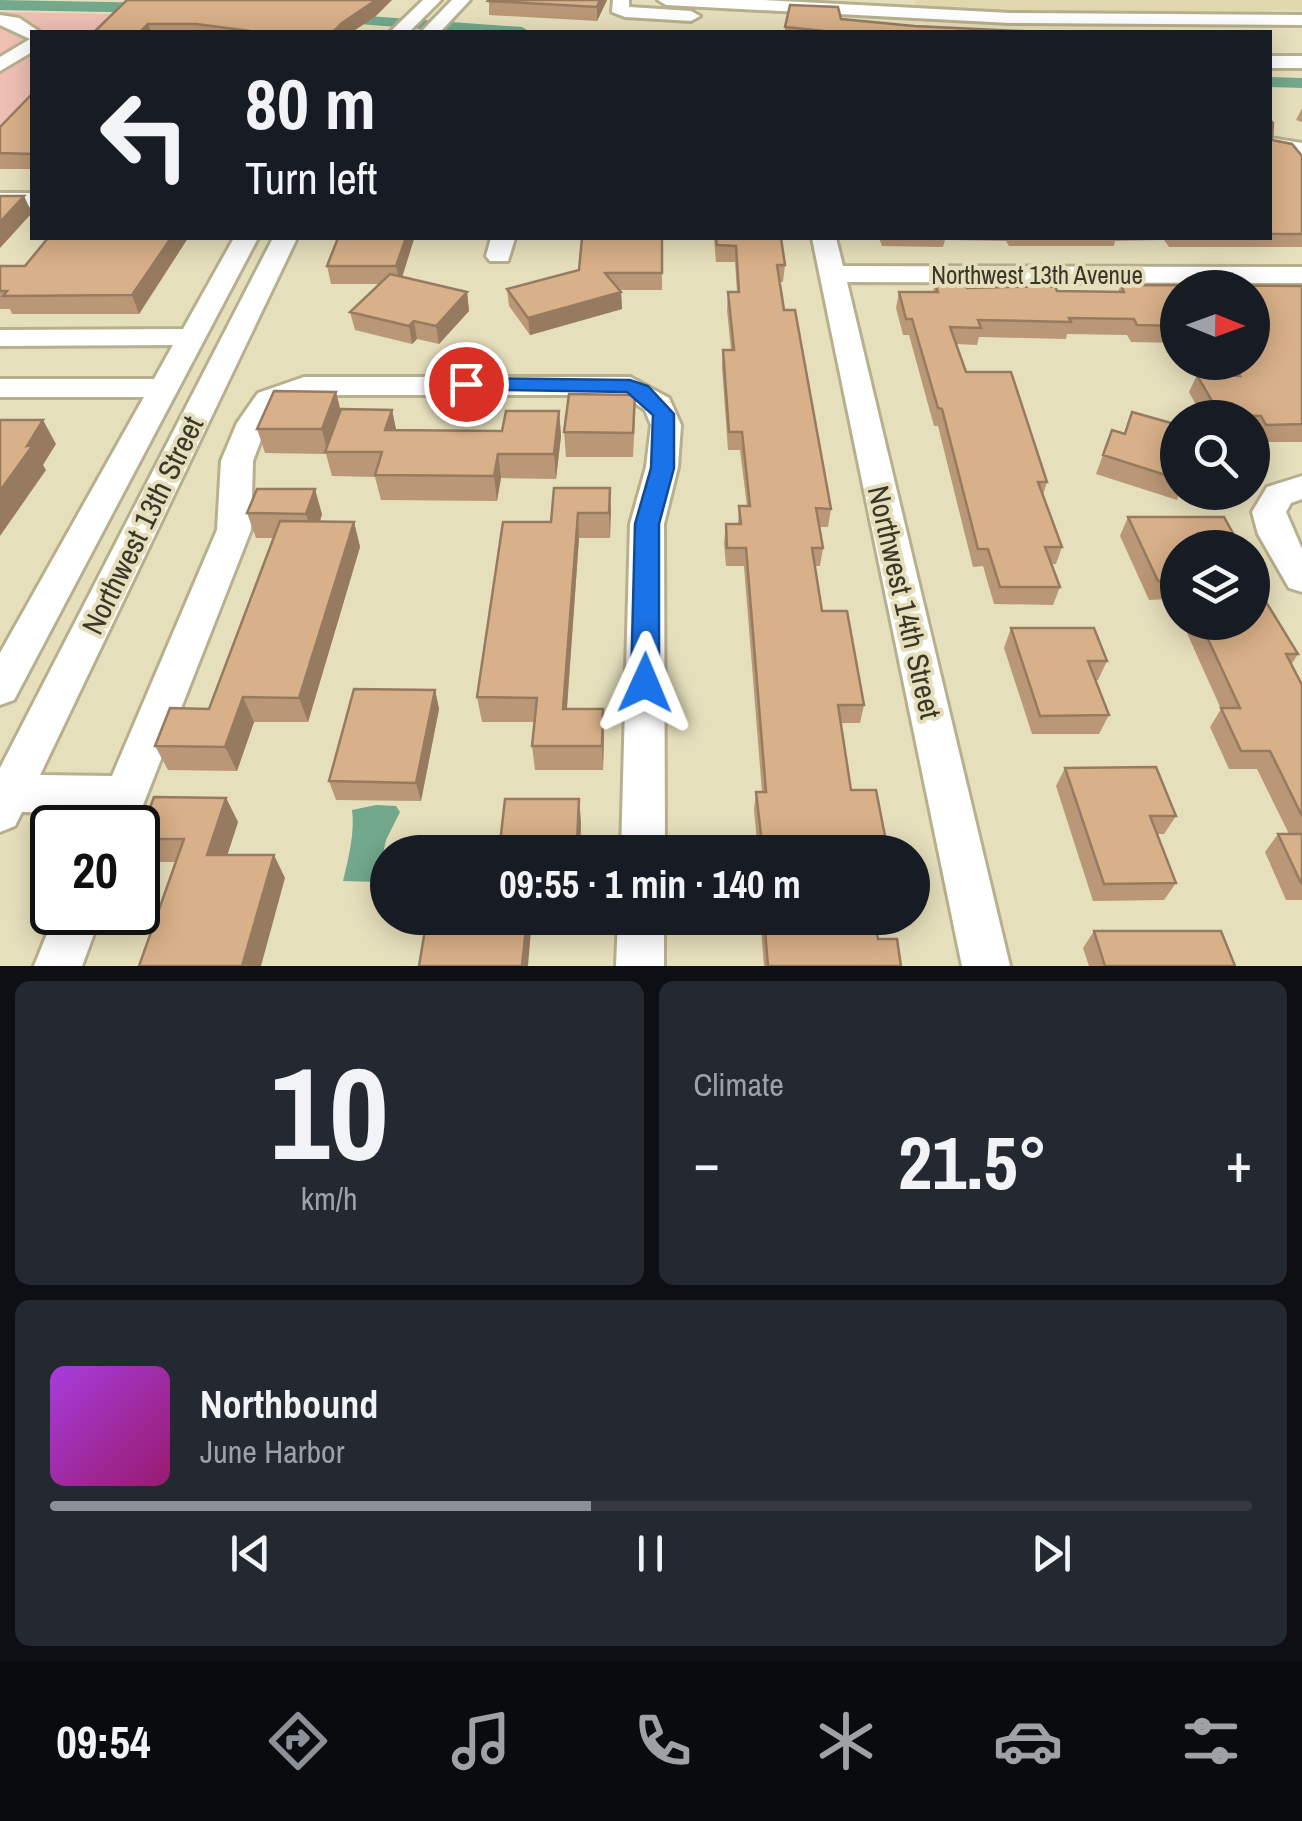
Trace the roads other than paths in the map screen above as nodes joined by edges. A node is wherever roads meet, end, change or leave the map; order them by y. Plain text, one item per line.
1 (434, 0) edge
2 (462, 0) edge
3 (621, 0) edge
4 (666, 0) edge
5 (736, 2) edge
6 (853, 5) edge
7 (899, 7) edge
8 (0, 20) edge
9 (1301, 23) edge
10 (1040, 26) edge
11 (1077, 26) edge
12 (1126, 26) edge
13 (1180, 26) edge
14 (401, 30) edge
15 (432, 30) edge
16 (925, 30) edge
17 (1200, 30) edge
18 (30, 33) edge
19 (30, 45) edge
20 (1272, 62) edge
21 (1302, 62) edge
22 (0, 65) edge
23 (1272, 144) edge
24 (1302, 150) edge
25 (0, 200) edge
26 (30, 200) edge
27 (245, 240) edge
28 (283, 240) edge
29 (824, 240) edge
30 (832, 274) junction
31 (1302, 275) edge
32 (190, 337) junction
33 (0, 338) edge
34 (0, 388) edge
35 (164, 388) junction
36 (1302, 487) edge
37 (1302, 580) edge
38 (0, 689) edge
39 (3, 800) edge
40 (56, 805) edge
41 (121, 805) edge
42 (642, 835) edge
43 (70, 935) edge
44 (641, 935) edge
45 (58, 966) edge
46 (640, 966) edge
47 (986, 966) edge

1 - 14 street
2 - 15 street
3 - 16 street
4 - 5 street
5 - 6 street
6 - 7 street
7 - 10 street
8 - 18 street
9 - 13 street
9 - 17 street
10 - 11 street
11 - 12 street
12 - 13 street
19 - 22 street
20 - 21 street
23 - 24 street
25 - 26 street
27 - 32 street, Northwest 13th Street
28 - 39 street, Northwest 13th Street
29 - 30 street, Northwest 14th Street
30 - 31 street, Northwest 13th Avenue
30 - 47 street, Northwest 14th Street
32 - 33 street
32 - 35 street, Northwest 13th Street
34 - 35 street
35 - 38 street, Northwest 13th Street
36 - 37 street
39 - 40 street
41 - 42 street
43 - 45 street
44 - 46 street

